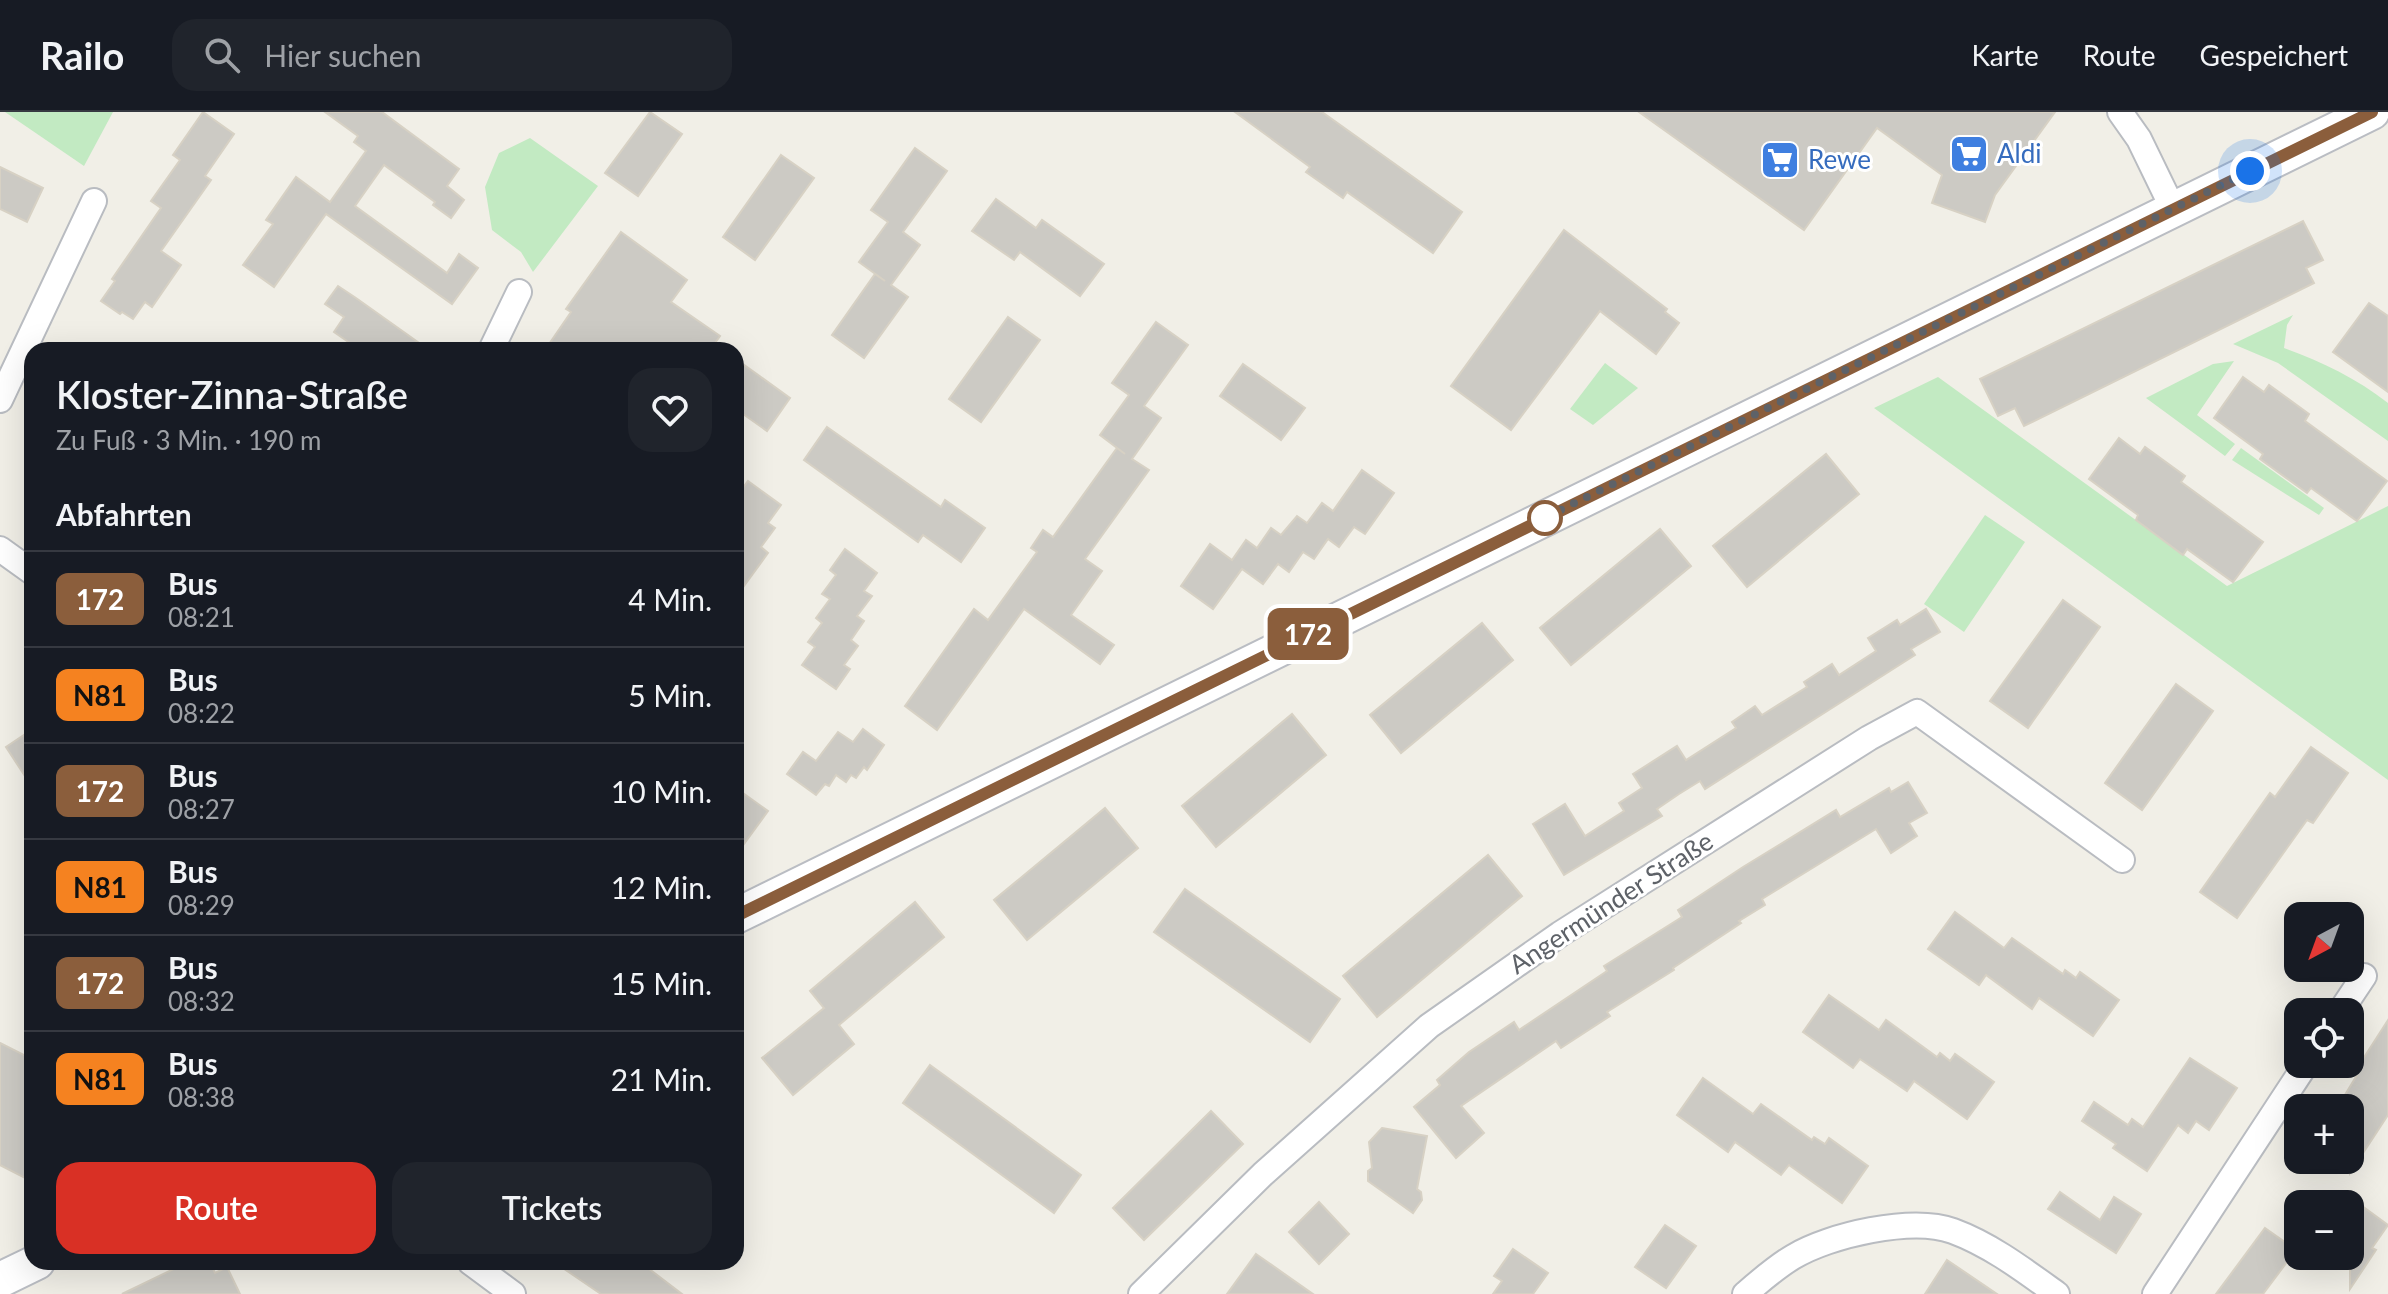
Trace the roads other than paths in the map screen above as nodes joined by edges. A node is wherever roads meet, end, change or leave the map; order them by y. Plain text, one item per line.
1 (2120, 112) edge
2 (2372, 112) edge
3 (94, 201) dead end
4 (2173, 209) junction
5 (519, 292) dead end
6 (27, 342) edge
7 (495, 342) edge
8 (24, 349) edge
9 (0, 400) edge
10 (0, 549) edge
11 (24, 566) edge
12 (2122, 860) dead end
13 (744, 912) edge
14 (2297, 1078) edge
15 (24, 1268) edge
16 (481, 1270) edge
17 (0, 1280) edge
18 (513, 1294) edge
19 (1141, 1294) edge
20 (1745, 1294) edge
21 (2057, 1294) edge
22 (2155, 1294) edge

1 - 4 street
2 - 4 street
3 - 6 street
4 - 13 street
5 - 7 street
8 - 9 street
10 - 11 street
12 - 19 street, Angermünder Straße
14 - 22 street
15 - 17 street
16 - 18 street
20 - 21 street

